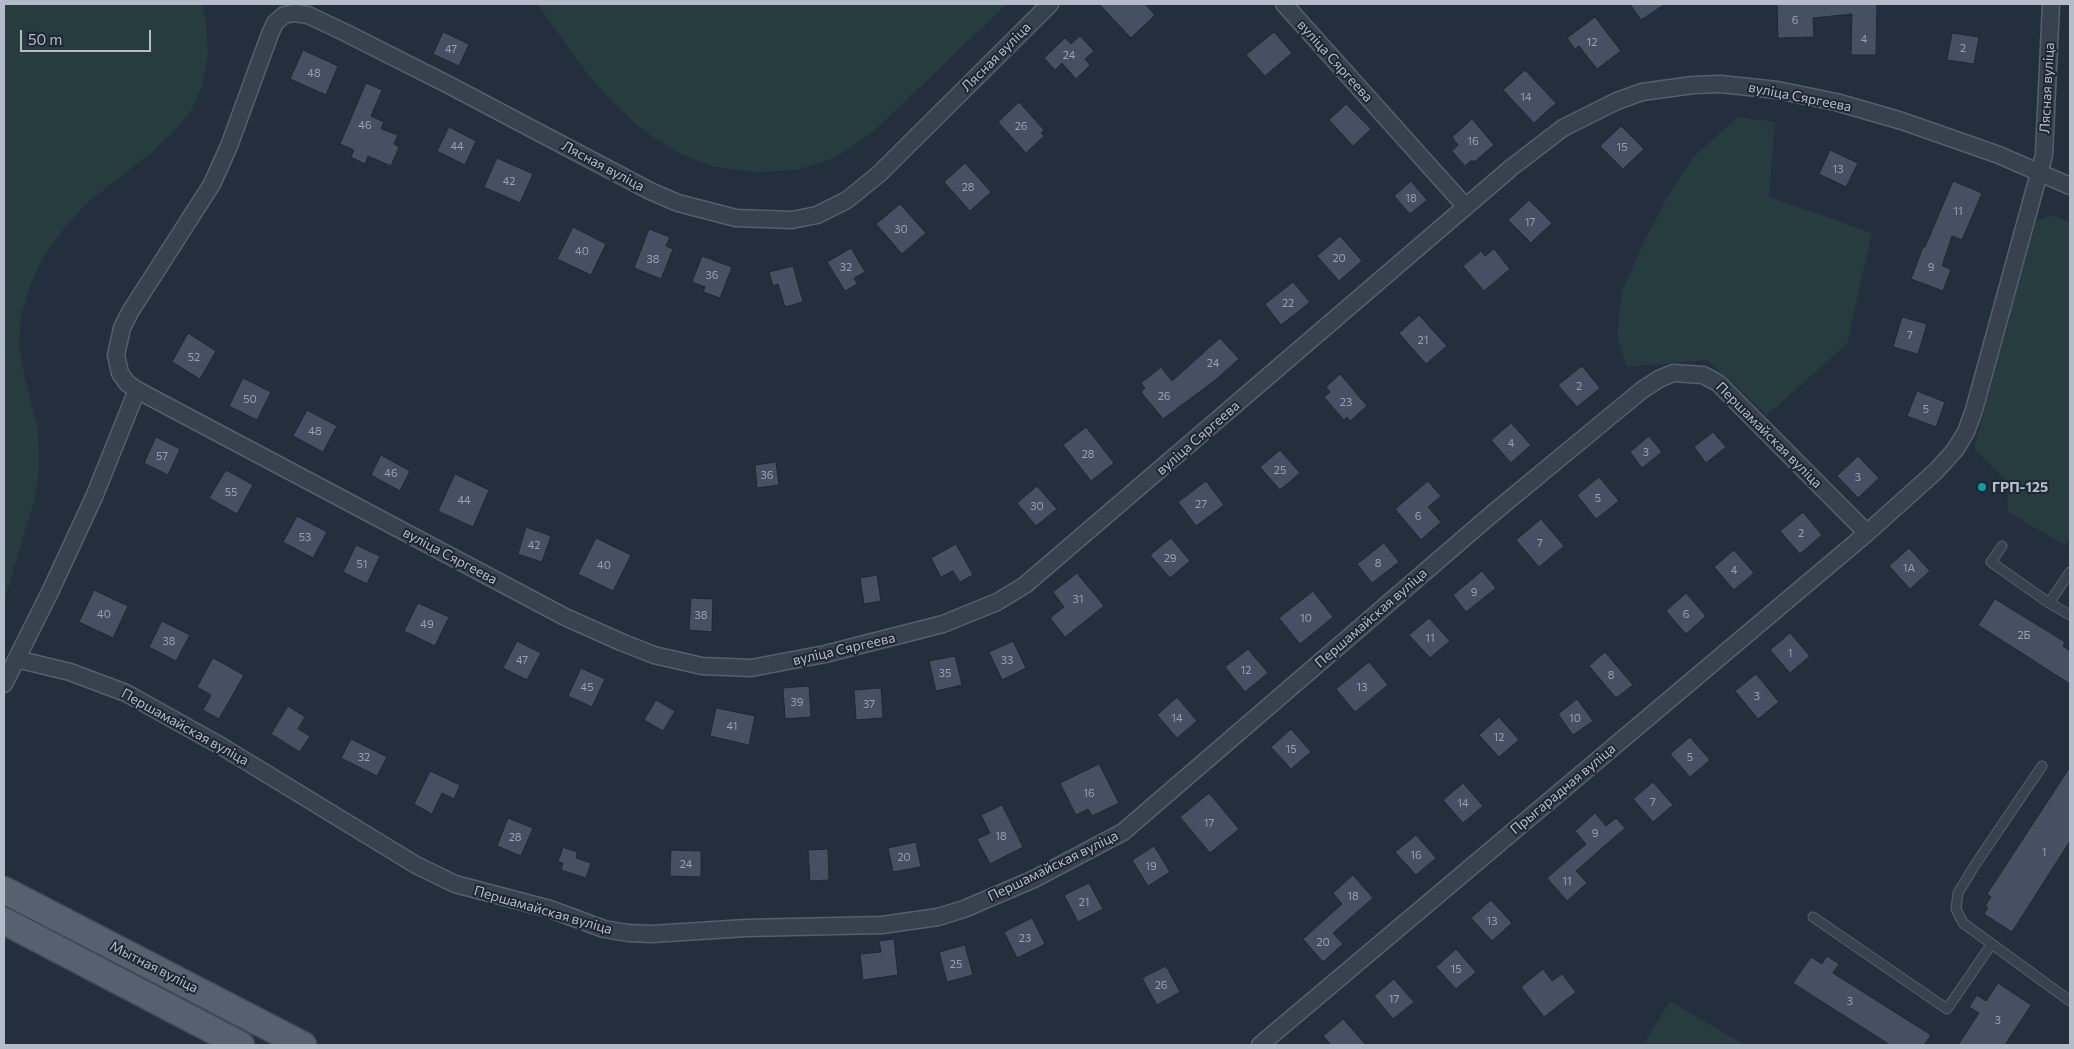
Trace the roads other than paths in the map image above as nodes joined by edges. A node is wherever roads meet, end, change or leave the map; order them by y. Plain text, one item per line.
1 (1050, 4) edge
2 (1284, 4) edge
3 (2051, 4) edge
4 (2038, 172) junction
5 (212, 184) joint
6 (2070, 186) edge
7 (1466, 207) junction
8 (137, 390) junction
9 (1867, 533) junction
10 (2002, 546) dead end
11 (2070, 572) edge
12 (2049, 603) junction
13 (2070, 615) edge
14 (16, 659) junction
15 (4, 684) edge
16 (2042, 766) dead end
17 (4, 890) edge
18 (1813, 918) dead end
19 (4, 922) edge
20 (1991, 945) junction
21 (2070, 1001) edge
22 (241, 1045) edge
23 (303, 1045) edge
24 (1260, 1045) edge

1 - 5 street, Лясная вуліца
2 - 7 street, вуліца Сяргеева
3 - 4 street, Лясная вуліца
4 - 6 street, вуліца Сяргеева
4 - 7 street, вуліца Сяргеева
4 - 9 street
5 - 8 street, вуліца Сяргеева
7 - 8 street, вуліца Сяргеева
8 - 14 street
9 - 14 street, Першамайская вуліца
9 - 24 street, Прыгарадная вуліца
10 - 12 lane
11 - 12 lane
12 - 13 lane
14 - 15 street
16 - 20 lane
17 - 23 main road, Мытная вуліца
18 - 20 lane
19 - 22 main road, Мытная вуліца
20 - 21 lane

